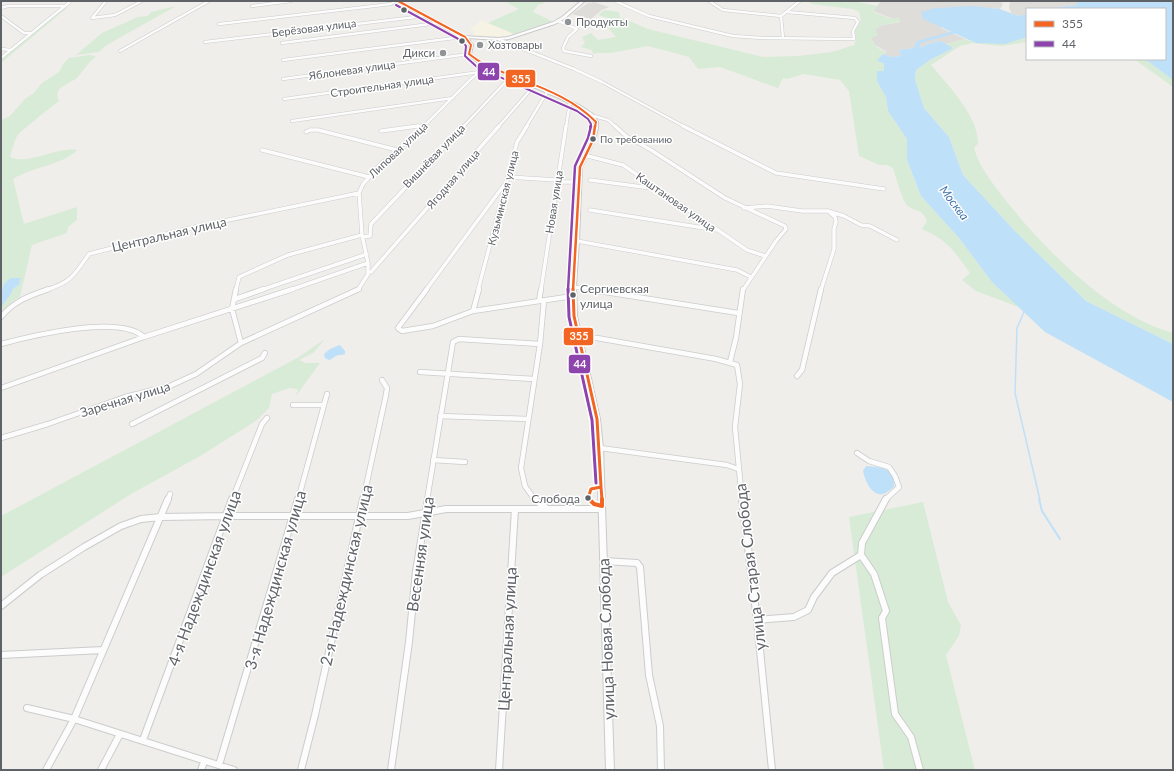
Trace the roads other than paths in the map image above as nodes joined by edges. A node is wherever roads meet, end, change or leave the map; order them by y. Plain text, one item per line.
1 (71, 1) edge
2 (106, 1) edge
3 (142, 1) edge
4 (209, 1) edge
5 (291, 1) edge
6 (397, 1) edge
7 (583, 1) edge
8 (615, 1) edge
9 (709, 1) edge
10 (800, 1) edge
11 (65, 6) junction
12 (252, 6) dead end
13 (1, 8) edge
14 (787, 12) junction
15 (1, 16) edge
16 (424, 16) junction
17 (781, 16) junction
18 (558, 21) junction
19 (438, 23) junction
20 (219, 24) dead end
21 (32, 33) junction
22 (463, 37) junction
23 (476, 38) junction
24 (783, 38) junction
25 (498, 39) junction
26 (205, 42) dead end
27 (282, 43) dead end
28 (471, 45) junction
29 (1, 49) edge
30 (11, 50) junction
31 (120, 51) dead end
32 (469, 54) junction
33 (591, 56) dead end
34 (1, 58) edge
35 (283, 60) dead end
36 (487, 66) junction
37 (480, 72) junction
38 (511, 76) junction
39 (283, 79) dead end
40 (534, 86) junction
41 (547, 92) junction
42 (453, 98) junction
43 (284, 99) dead end
44 (570, 102) junction
45 (594, 116) junction
46 (292, 121) dead end
47 (425, 125) junction
48 (381, 131) dead end
49 (306, 132) dead end
50 (262, 150) dead end
51 (397, 150) junction
52 (584, 155) junction
53 (369, 177) junction
54 (508, 179) junction
55 (590, 180) dead end
56 (557, 181) junction
57 (579, 182) junction
58 (884, 188) dead end
59 (658, 189) junction
60 (359, 193) junction
61 (744, 208) junction
62 (590, 210) dead end
63 (828, 211) junction
64 (717, 230) junction
65 (363, 236) junction
66 (897, 240) dead end
67 (577, 241) junction
68 (367, 254) junction
69 (765, 256) junction
70 (368, 262) junction
71 (372, 272) dead end
72 (751, 277) junction
73 (573, 287) junction
74 (572, 296) junction
75 (235, 299) junction
76 (542, 301) junction
77 (232, 309) junction
78 (473, 312) junction
79 (738, 312) junction
80 (1, 317) edge
81 (144, 337) junction
82 (578, 338) junction
83 (241, 343) junction
84 (1, 344) edge
85 (540, 344) junction
86 (265, 353) dead end
87 (730, 362) junction
88 (420, 372) dead end
89 (447, 374) junction
90 (797, 376) dead end
91 (534, 379) junction
92 (382, 380) dead end
93 (1, 388) edge
94 (327, 394) dead end
95 (293, 405) dead end
96 (324, 405) junction
97 (440, 416) junction
98 (267, 418) dead end
99 (527, 419) junction
100 (132, 424) dead end
101 (1, 438) edge
102 (600, 448) junction
103 (857, 453) dead end
104 (433, 460) junction
105 (465, 462) dead end
106 (738, 469) junction
107 (170, 494) dead end
108 (547, 508) junction
109 (515, 509) junction
110 (602, 509) junction
111 (426, 513) junction
112 (228, 516) junction
113 (294, 516) junction
114 (359, 516) junction
115 (161, 517) junction
116 (861, 556) junction
117 (604, 561) junction
118 (1, 606) edge
119 (757, 620) junction
120 (103, 650) junction
121 (1, 655) edge
122 (27, 708) dead end
123 (74, 719) junction
124 (120, 734) junction
125 (143, 740) junction
126 (204, 762) junction
127 (219, 765) junction
128 (46, 770) edge
129 (101, 770) edge
130 (201, 770) edge
131 (234, 770) edge
132 (301, 770) edge
133 (390, 770) edge
134 (499, 770) edge
135 (610, 770) edge
136 (661, 770) edge
137 (772, 770) edge
138 (920, 770) edge

1 - 11 street
2 - 3 street
4 - 31 street
5 - 12 street
6 - 16 street
6 - 20 street
7 - 18 street
8 - 24 street
9 - 17 street
10 - 14 street
11 - 13 street
11 - 21 street
14 - 17 street
14 - 24 street
15 - 21 street
16 - 19 street
16 - 26 street, Берёзовая улица
17 - 24 street
18 - 25 street
18 - 33 street
19 - 22 street
19 - 27 street
21 - 30 street
22 - 23 street
22 - 28 street
22 - 35 street
23 - 25 street
23 - 28 street
25 - 58 street
28 - 32 street
29 - 30 street
30 - 34 street
32 - 36 street
32 - 39 street, Яблоневая улица
36 - 37 street, Липовая улица
36 - 38 street
37 - 42 street, Липовая улица
37 - 43 street, Строительная улица
38 - 40 street
38 - 65 street, Вишнёвая улица
40 - 41 street
40 - 71 street, Ягодная улица
41 - 44 street
41 - 54 street, Кузьминская улица
42 - 46 street
42 - 47 street, Липовая улица
44 - 45 street
44 - 56 street, Новая улица
45 - 52 street
45 - 61 street
47 - 48 street
47 - 51 street, Липовая улица
49 - 51 street
50 - 53 street
51 - 53 street, Липовая улица
52 - 57 street
52 - 59 street, Каштановая улица
53 - 60 street, Липовая улица
54 - 56 street
54 - 78 street, Кузьминская улица
54 - 78 street
55 - 59 street
56 - 57 street
56 - 76 street, Новая улица
57 - 67 street
59 - 64 street, Каштановая улица
60 - 65 street
60 - 80 street, Центральная улица
61 - 63 street
61 - 69 street
62 - 64 street
63 - 66 street
63 - 90 street
64 - 69 street, Каштановая улица
65 - 68 street
65 - 75 street
67 - 72 street
67 - 73 street
68 - 70 street
68 - 75 street
69 - 72 street
70 - 77 street
70 - 83 street
72 - 79 street
73 - 74 street
73 - 79 street
74 - 76 street
74 - 82 street
75 - 77 street
76 - 78 street
76 - 85 street, Новая улица
77 - 81 street
77 - 83 street
79 - 87 street
81 - 84 street
81 - 93 street
82 - 87 street
82 - 102 street
83 - 101 street, Заречная улица
85 - 89 street, Весенняя улица
85 - 91 street, Новая улица
86 - 100 street
87 - 106 street, улица Старая Слобода
88 - 89 street
89 - 91 street
89 - 97 street, Весенняя улица
91 - 99 street, Новая улица
92 - 114 street, 2-я Надеждинская улица
94 - 96 street, 3-я Надеждинская улица
95 - 96 street
96 - 113 street, 3-я Надеждинская улица
97 - 99 street
97 - 104 street, Весенняя улица
98 - 112 street, 4-я Надеждинская улица
99 - 108 street, Новая улица
102 - 106 street
102 - 110 street, улица Новая Слобода
103 - 116 street
104 - 105 street
104 - 111 street, Весенняя улица
106 - 119 street, улица Старая Слобода
107 - 115 street
108 - 109 street
108 - 110 street
109 - 111 street
109 - 134 street, Центральная улица
110 - 117 street, улица Новая Слобода
111 - 114 street
111 - 133 street, Весенняя улица
112 - 113 street
112 - 115 street
112 - 125 street, 4-я Надеждинская улица
113 - 114 street
113 - 127 street, 3-я Надеждинская улица
114 - 132 street, 2-я Надеждинская улица
115 - 118 street
115 - 120 street
116 - 119 street
116 - 138 street
117 - 135 street, улица Новая Слобода
117 - 136 street
119 - 137 street, улица Старая Слобода
120 - 121 street
120 - 123 street
122 - 123 street
123 - 124 street
123 - 128 street
124 - 125 street
124 - 129 street
125 - 126 street
126 - 127 street
126 - 130 street
127 - 131 street

